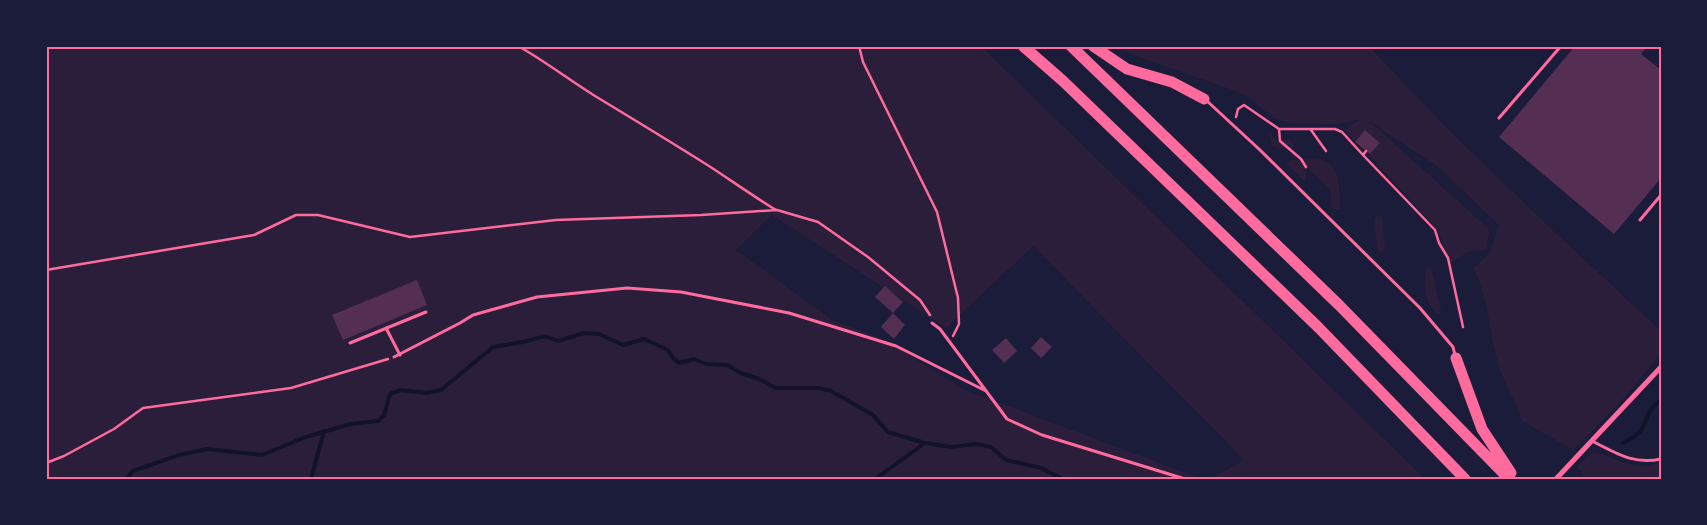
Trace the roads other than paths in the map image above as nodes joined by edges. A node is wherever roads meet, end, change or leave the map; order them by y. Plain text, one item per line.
1 (1023, 46) edge
2 (1071, 46) edge
3 (1093, 46) edge
4 (1561, 46) edge
5 (1204, 99) joint
6 (1499, 118) dead end
7 (1661, 195) edge
8 (1640, 220) dead end
9 (426, 312) dead end
10 (932, 323) dead end
11 (386, 328) junction
12 (350, 343) dead end
13 (400, 355) junction
14 (394, 357) road end
15 (1456, 358) joint
16 (1661, 367) edge
17 (986, 391) junction
18 (1592, 441) junction
19 (1661, 459) edge
20 (1185, 479) edge
21 (1465, 479) edge
22 (1509, 479) edge
23 (1514, 479) edge
24 (1556, 479) edge

1 - 21 highway
2 - 22 highway
3 - 5 highway
4 - 6 lane
5 - 15 lane
7 - 8 lane
9 - 11 lane
10 - 17 lane
11 - 12 lane
11 - 13 lane
13 - 14 lane
13 - 17 lane
15 - 23 highway
16 - 18 street
17 - 20 lane
18 - 19 lane
18 - 24 street

